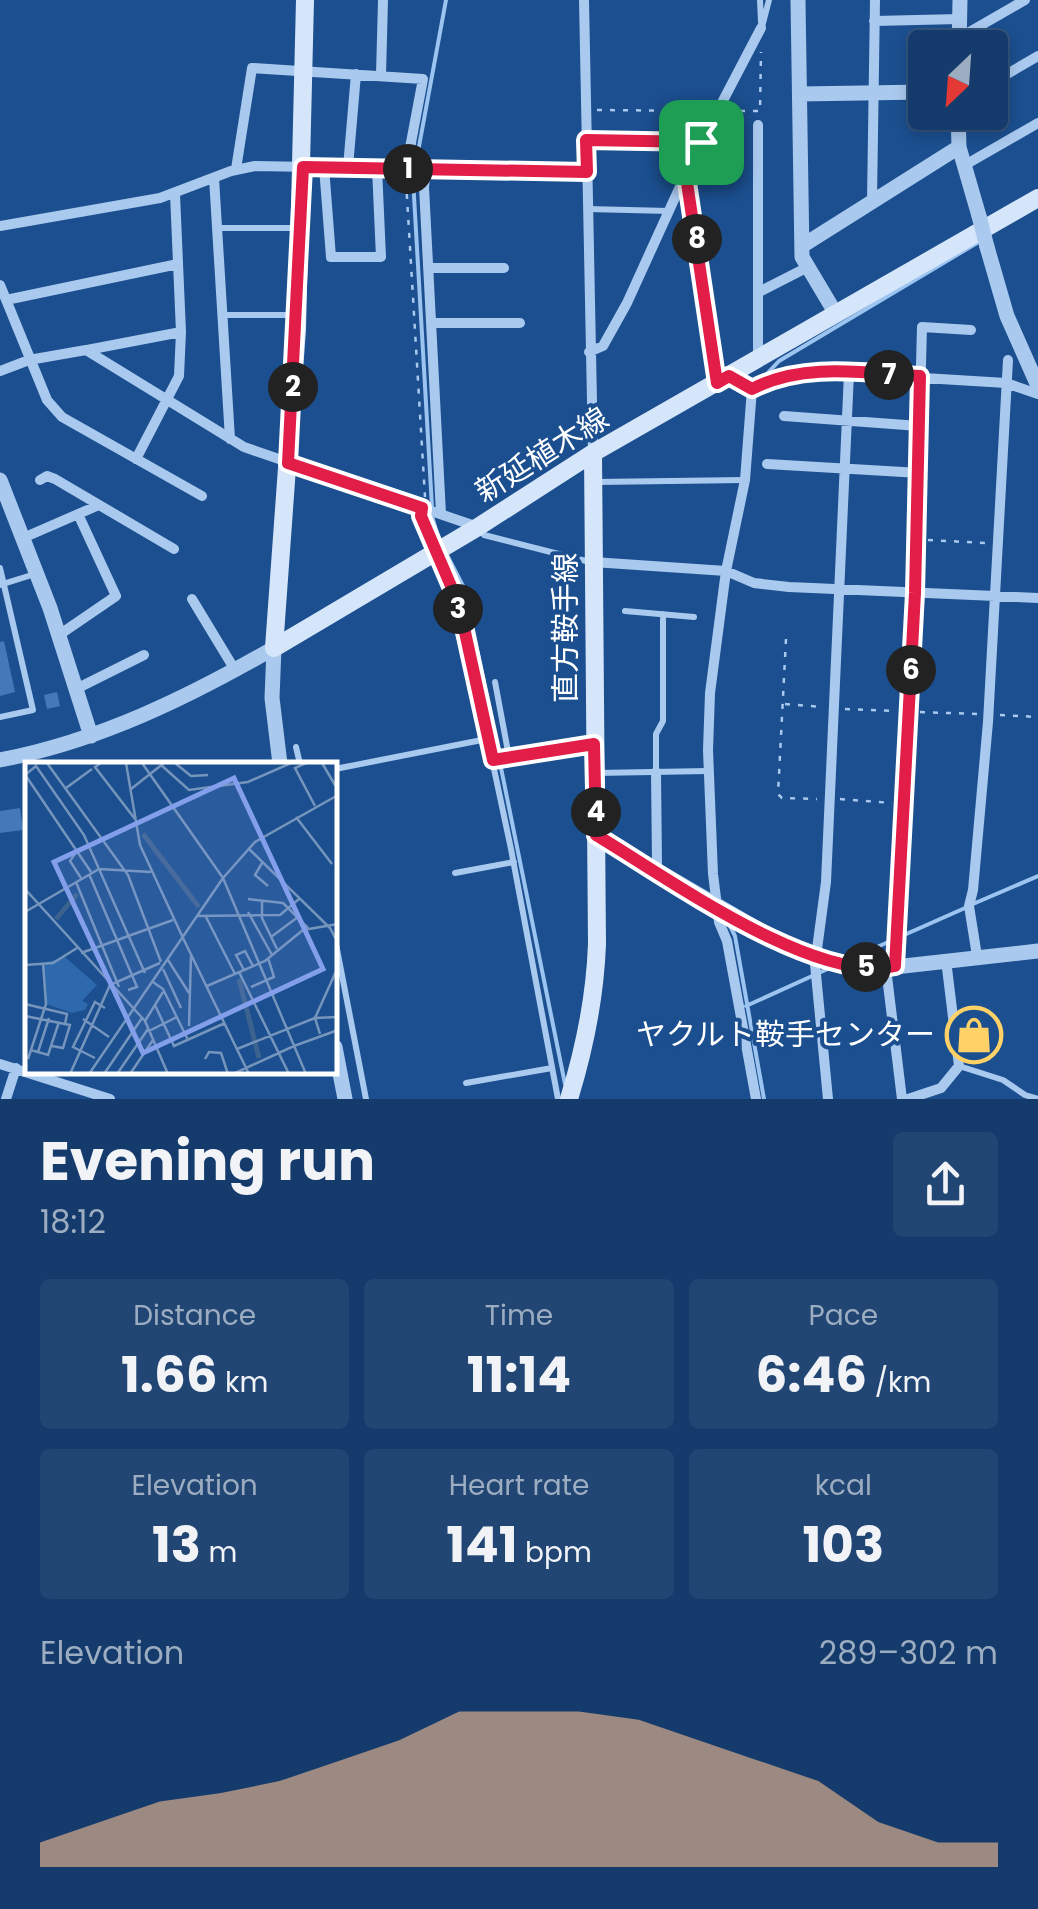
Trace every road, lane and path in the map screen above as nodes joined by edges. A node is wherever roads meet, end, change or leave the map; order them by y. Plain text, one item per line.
1 (306, 0) edge
2 (383, 0) edge
3 (584, 0) edge
4 (760, 0) edge
5 (769, 0) edge
6 (798, 0) edge
7 (875, 0) edge
8 (960, 0) edge
9 (1025, 0) edge
10 (960, 19) junction
11 (874, 22) junction
12 (761, 28) junction
13 (960, 30) edge
14 (979, 30) edge
15 (1038, 56) edge
16 (304, 71) junction
17 (356, 74) junction
18 (1008, 74) edge
19 (381, 75) junction
20 (874, 92) junction
21 (908, 92) edge
22 (800, 94) junction
23 (586, 110) junction
24 (718, 111) junction
25 (1038, 123) edge
26 (758, 125) dead end
27 (958, 130) edge
28 (586, 140) junction
29 (701, 142) junction
30 (959, 148) junction
31 (965, 165) junction
32 (303, 167) junction
33 (324, 167) junction
34 (348, 167) junction
35 (378, 168) junction
36 (406, 168) junction
37 (426, 169) junction
38 (236, 170) junction
39 (587, 172) junction
40 (686, 176) junction
41 (214, 178) junction
42 (174, 194) junction
43 (1038, 198) edge
44 (872, 201) junction
45 (588, 210) junction
46 (671, 211) junction
47 (0, 226) edge
48 (217, 228) junction
49 (300, 228) junction
50 (802, 246) junction
51 (178, 264) junction
52 (428, 268) junction
53 (504, 268) dead end
54 (806, 268) junction
55 (0, 285) edge
56 (760, 291) junction
57 (6, 300) junction
58 (836, 314) junction
59 (222, 315) junction
60 (297, 315) junction
61 (431, 323) junction
62 (520, 323) dead end
63 (971, 330) dead end
64 (181, 332) junction
65 (86, 350) junction
66 (589, 352) junction
67 (29, 360) junction
68 (758, 360) junction
69 (1008, 360) dead end
70 (0, 371) edge
71 (850, 373) junction
72 (920, 376) junction
73 (723, 380) junction
74 (1006, 383) junction
75 (1038, 386) edge
76 (752, 389) junction
77 (1038, 394) edge
78 (167, 399) junction
79 (784, 416) dead end
80 (848, 420) junction
81 (919, 426) junction
82 (230, 439) junction
83 (593, 453) junction
84 (136, 459) junction
85 (288, 463) junction
86 (767, 464) dead end
87 (847, 470) junction
88 (920, 473) junction
89 (0, 480) edge
90 (40, 480) dead end
91 (745, 480) junction
92 (593, 482) junction
93 (202, 496) dead end
94 (99, 505) junction
95 (422, 508) junction
96 (78, 514) junction
97 (441, 514) junction
98 (478, 527) junction
99 (23, 538) junction
100 (917, 540) junction
101 (997, 544) junction
102 (174, 549) dead end
103 (438, 552) junction
104 (593, 562) junction
105 (0, 568) edge
106 (726, 572) junction
107 (36, 573) junction
108 (2, 585) edge
109 (840, 590) junction
110 (915, 593) junction
111 (994, 595) junction
112 (1038, 598) edge
113 (192, 599) dead end
114 (625, 612) dead end
115 (663, 614) junction
116 (694, 617) dead end
117 (59, 635) junction
118 (786, 638) dead end
119 (274, 648) junction
120 (144, 655) dead end
121 (235, 670) junction
122 (496, 682) dead end
123 (76, 689) junction
124 (782, 704) junction
125 (834, 708) junction
126 (908, 712) junction
127 (988, 714) junction
128 (0, 717) edge
129 (1038, 717) edge
130 (91, 736) junction
131 (488, 740) junction
132 (594, 744) junction
133 (296, 747) dead end
134 (509, 757) junction
135 (0, 760) edge
136 (493, 760) junction
137 (280, 762) edge
138 (300, 762) edge
139 (338, 768) edge
140 (709, 771) junction
141 (656, 772) junction
142 (595, 773) junction
143 (830, 799) junction
144 (904, 804) junction
145 (596, 835) junction
146 (514, 862) junction
147 (654, 870) junction
148 (455, 873) dead end
149 (720, 909) junction
150 (1038, 951) edge
151 (338, 954) edge
152 (977, 956) junction
153 (816, 958) junction
154 (946, 960) junction
155 (891, 967) junction
156 (338, 1061) edge
157 (0, 1064) edge
158 (959, 1066) junction
159 (16, 1068) junction
160 (552, 1068) junction
161 (25, 1072) edge
162 (29, 1074) edge
163 (466, 1083) dead end
164 (72, 1093) edge
165 (6, 1099) edge
166 (110, 1099) edge
167 (346, 1099) edge
168 (366, 1099) edge
169 (565, 1099) edge
170 (756, 1099) edge
171 (828, 1099) edge
172 (905, 1099) edge
173 (1038, 1099) edge

1 - 16 main road
2 - 19 street
3 - 23 street
4 - 12 lane
5 - 12 lane
6 - 22 street
7 - 11 street
8 - 10 street
9 - 14 street
10 - 11 street
10 - 13 street
11 - 20 street
12 - 24 street
12 - 24 path
15 - 18 street
16 - 17 street
16 - 32 main road
16 - 38 street
17 - 19 street
17 - 34 street
19 - 36 street
20 - 21 street
20 - 22 street
20 - 44 street
22 - 50 street
23 - 24 path
23 - 28 street
24 - 29 street
25 - 31 street
26 - 56 street
27 - 30 street
28 - 29 street
28 - 39 street
29 - 40 street
30 - 31 street
30 - 44 street
31 - 75 street, bridge
32 - 33 street
32 - 38 street
32 - 49 main road
33 - 34 street
33 - 35 street
34 - 35 street
35 - 36 street
36 - 37 street
36 - 95 path
37 - 39 street
37 - 52 street
38 - 41 street
39 - 45 street
40 - 46 street
40 - 73 street
41 - 42 street
41 - 48 street
42 - 47 street
42 - 51 street
43 - 58 main road, 新延植木線
44 - 50 street
45 - 46 lane
45 - 66 street
46 - 66 street
48 - 49 lane
48 - 59 street
49 - 60 main road
50 - 54 street
51 - 57 street
51 - 64 street
52 - 53 street
52 - 61 street
54 - 56 street
54 - 58 street
55 - 57 street
56 - 68 street
57 - 67 street
58 - 68 main road, 新延植木線
59 - 60 lane
59 - 82 street
60 - 85 main road
61 - 62 street
61 - 97 street
63 - 72 street
64 - 65 street
64 - 78 street
65 - 67 street
65 - 78 street
66 - 83 street
67 - 70 street
67 - 84 street
68 - 73 main road, 新延植木線
69 - 74 street
71 - 72 street
71 - 76 street
71 - 80 street
72 - 74 street
72 - 81 street
73 - 76 street
73 - 83 main road, 新延植木線
74 - 77 street
74 - 101 street
76 - 91 street
78 - 82 street
78 - 84 street
79 - 80 street
80 - 81 street
80 - 87 street
81 - 88 street
82 - 85 street
83 - 92 main road, 直方鞍手線
83 - 98 main road, 新延植木線
84 - 93 street
85 - 95 street
85 - 119 main road
86 - 87 street
87 - 88 street
87 - 109 street
88 - 100 street
89 - 99 street
90 - 94 street
91 - 92 lane
91 - 106 street
92 - 104 main road, 直方鞍手線
94 - 96 street
94 - 102 street
95 - 97 street
95 - 103 lane
96 - 99 street
96 - 117 street
97 - 98 street
98 - 103 main road, 新延植木線
98 - 104 lane
99 - 107 street
100 - 101 path
100 - 110 street
101 - 111 street
103 - 119 main road, 新延植木線
103 - 131 lane
104 - 106 street
104 - 132 main road, 直方鞍手線
105 - 108 lane
106 - 109 street
106 - 140 street
107 - 108 lane
107 - 117 street
108 - 128 lane
109 - 110 street
109 - 125 street
110 - 111 street
110 - 126 street
111 - 112 street
111 - 127 street
113 - 121 street
114 - 115 lane
115 - 116 lane
115 - 141 lane
117 - 123 street
118 - 124 path
119 - 121 street
119 - 137 street
120 - 123 street
121 - 130 street
122 - 134 lane
123 - 130 street
124 - 125 path
124 - 143 path
125 - 126 path
125 - 143 street
126 - 127 path
126 - 144 street
127 - 129 path
127 - 152 street
130 - 135 street
131 - 136 lane
131 - 139 lane
132 - 134 lane
132 - 142 main road, 直方鞍手線
133 - 138 lane
134 - 136 lane
136 - 146 lane
140 - 141 lane
140 - 149 street
141 - 142 lane
141 - 147 street
142 - 145 main road, 直方鞍手線
143 - 144 path
143 - 153 street
144 - 155 street
145 - 147 street
145 - 169 main road, 直方鞍手線
146 - 148 lane
146 - 160 lane
147 - 149 street
149 - 153 street
149 - 170 street
150 - 152 street
151 - 168 lane
152 - 154 street
153 - 155 street
153 - 171 street
154 - 155 street
154 - 158 street
155 - 172 street
156 - 167 street
157 - 159 street
158 - 172 street
158 - 173 lane
159 - 161 street
159 - 165 street
160 - 163 lane
160 - 169 lane
162 - 164 street
164 - 166 street

